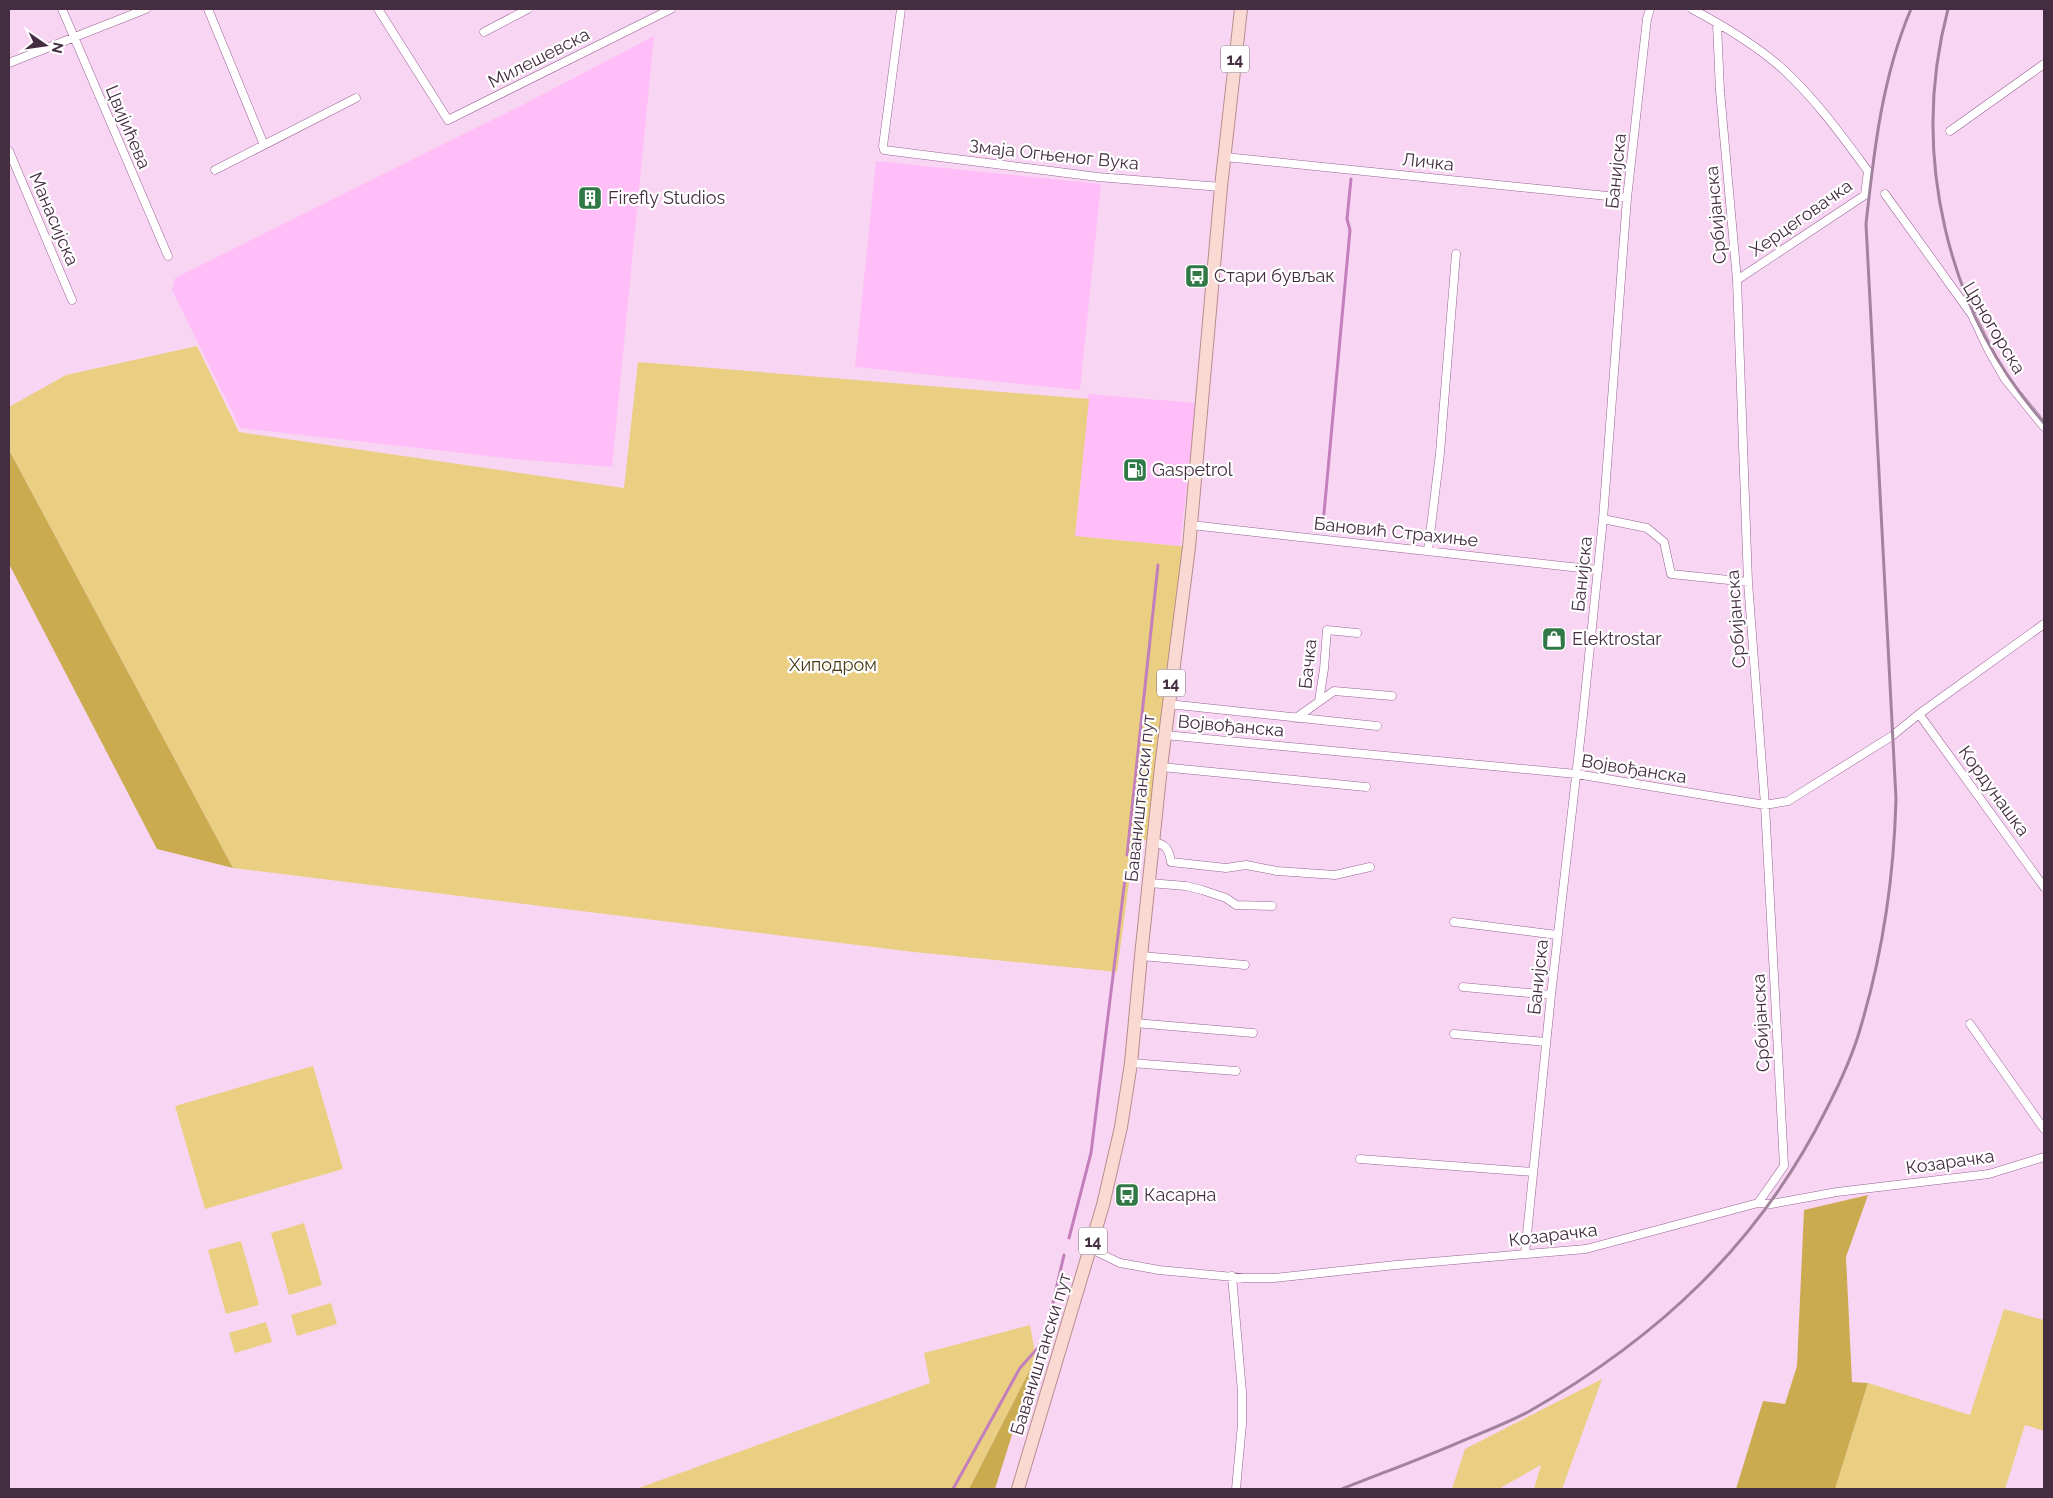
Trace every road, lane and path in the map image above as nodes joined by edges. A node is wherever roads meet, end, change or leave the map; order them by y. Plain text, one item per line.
1 (62, 9) edge
2 (146, 9) edge
3 (208, 9) edge
4 (378, 9) edge
5 (670, 9) edge
6 (901, 9) edge
7 (1241, 9) edge
8 (1650, 9) edge
9 (1692, 9) edge
10 (524, 10) edge
11 (1717, 24) junction
12 (484, 32) dead end
13 (73, 38) junction
14 (9, 63) edge
15 (2044, 64) edge
16 (356, 98) dead end
17 (1950, 131) dead end
18 (264, 145) junction
19 (9, 151) edge
20 (1225, 157) junction
21 (215, 170) dead end
22 (1221, 187) junction
23 (1885, 194) dead end
24 (1627, 198) junction
25 (1456, 254) dead end
26 (168, 256) dead end
27 (1737, 280) junction
28 (72, 300) dead end
29 (2044, 427) edge
30 (1603, 519) junction
31 (1191, 525) junction
32 (1428, 551) junction
33 (1598, 570) junction
34 (1748, 582) junction
35 (2044, 624) edge
36 (1357, 632) dead end
37 (1392, 696) dead end
38 (1319, 700) junction
39 (1168, 704) junction
40 (1919, 714) junction
41 (1296, 718) junction
42 (1377, 726) dead end
43 (1165, 735) junction
44 (1161, 767) junction
45 (1576, 774) junction
46 (1366, 787) dead end
47 (1765, 805) junction
48 (1154, 842) junction
49 (1370, 867) dead end
50 (1149, 883) junction
51 (2044, 887) edge
52 (1272, 906) dead end
53 (1454, 922) dead end
54 (1557, 935) junction
55 (1141, 956) junction
56 (1244, 965) dead end
57 (1463, 987) dead end
58 (1551, 995) junction
59 (1135, 1023) junction
60 (1970, 1024) dead end
61 (1252, 1033) dead end
62 (1454, 1034) dead end
63 (1546, 1042) junction
64 (1131, 1063) junction
65 (1236, 1071) dead end
66 (2044, 1128) edge
67 (2044, 1157) edge
68 (1360, 1159) dead end
69 (1533, 1172) junction
70 (1758, 1203) junction
71 (1090, 1249) junction
72 (1525, 1254) junction
73 (1232, 1276) junction
74 (1018, 1489) edge
75 (1236, 1489) edge

1 - 13 street, Цвијићева
2 - 13 street
3 - 18 street
4 - 5 street, Милешевска
6 - 22 street, Змаја Огњеног Вука
7 - 20 main road, Баваништански пут / 14
8 - 24 street, Банијска
9 - 11 street
10 - 12 street
11 - 27 street, Србијанска
11 - 27 street, Херцеговачка
13 - 14 street
13 - 26 street, Цвијићева
15 - 17 street
16 - 18 street
18 - 21 street
19 - 28 street, Манасијска
20 - 22 main road, Баваништански пут / 14
20 - 24 street, Личка
22 - 31 main road, Баваништански пут / 14
23 - 29 street, Црногорска
24 - 30 street, Банијска
25 - 32 street
27 - 34 street, Србијанска
30 - 33 street, Банијска
30 - 34 street
31 - 32 street, Бановић Страхиње
31 - 39 main road, Баваништански пут / 14
32 - 33 street, Бановић Страхиње
33 - 45 street, Банијска
34 - 47 street, Србијанска
35 - 40 street, Војвођанска
36 - 38 street, Бачка
37 - 38 street
38 - 41 street
39 - 41 street
39 - 43 main road, Баваништански пут / 14
40 - 47 street, Војвођанска
40 - 51 street, Кордунашка
41 - 42 street
43 - 44 main road, Баваништански пут / 14
43 - 45 street, Војвођанска
44 - 46 street
44 - 48 main road, Баваништански пут / 14
45 - 47 street, Војвођанска
45 - 54 street, Банијска
47 - 70 street, Србијанска
48 - 49 street
48 - 50 main road, Баваништански пут / 14
50 - 52 street
50 - 55 main road, Баваништански пут / 14
53 - 54 street
54 - 58 street, Банијска
55 - 56 street
55 - 59 main road, Баваништански пут / 14
57 - 58 street
58 - 63 street, Банијска
59 - 61 street
59 - 64 main road, Баваништански пут / 14
60 - 66 street
62 - 63 street
63 - 69 street, Банијска
64 - 65 street
64 - 71 main road, Баваништански пут / 14
67 - 70 street, Козарачка
68 - 69 street
69 - 72 street, Банијска
70 - 72 street, Козарачка
71 - 73 street, Козарачка
71 - 74 main road, Баваништански пут / 14
72 - 73 street, Козарачка
73 - 75 street

